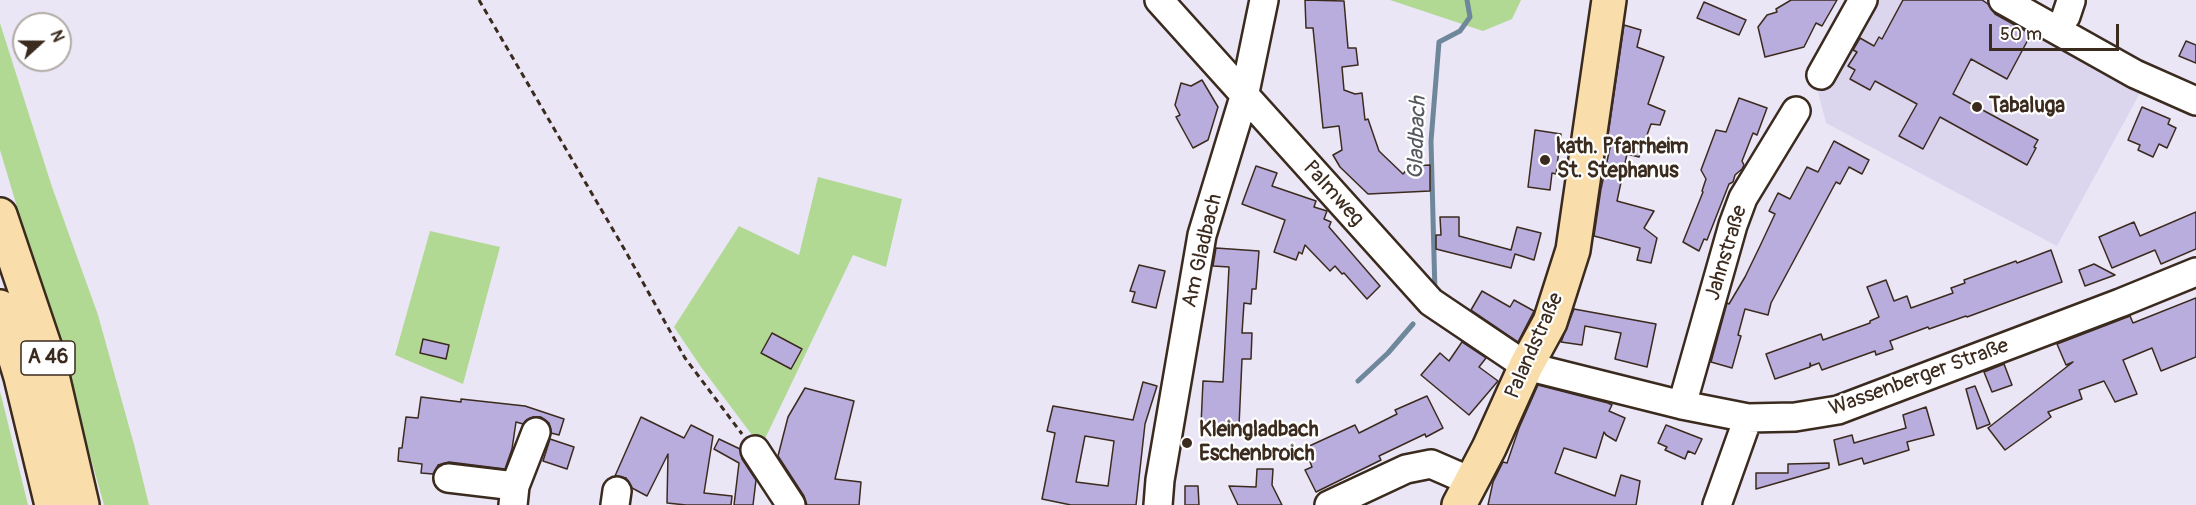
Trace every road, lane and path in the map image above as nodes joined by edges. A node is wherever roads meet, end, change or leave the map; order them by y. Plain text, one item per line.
1 (478, 0) edge
2 (1159, 0) edge
3 (1264, 0) edge
4 (1609, 0) edge
5 (1863, 0) edge
6 (2003, 0) edge
7 (1821, 75) dead end
8 (1244, 97) junction
9 (2196, 101) edge
10 (1796, 111) dead end
11 (0, 215) edge
12 (2196, 272) edge
13 (0, 307) edge
14 (1526, 366) junction
15 (1682, 405) junction
16 (1748, 418) junction
17 (536, 432) dead end
18 (754, 450) joint
19 (448, 478) dead end
20 (1465, 493) edge
21 (514, 496) edge
22 (786, 503) edge
23 (52, 505) edge
24 (82, 505) edge
25 (1158, 505) edge
26 (1329, 505) edge
27 (1718, 505) edge

1 - 18 path
2 - 8 street, Palmweg
3 - 8 street, Am Gladbach
4 - 14 main road, Palandstraße
5 - 7 street
6 - 9 street
8 - 14 street, Palmweg
8 - 25 street, Am Gladbach
10 - 15 street, Jahnstraße
11 - 24 main road, A 46
12 - 16 street, Wassenberger Straße
13 - 23 main road, A 46
14 - 15 street, Wassenberger Straße
14 - 20 main road, Palandstraße
15 - 16 street, Wassenberger Straße
16 - 27 street
17 - 21 street
18 - 22 street
19 - 21 street
20 - 26 street

